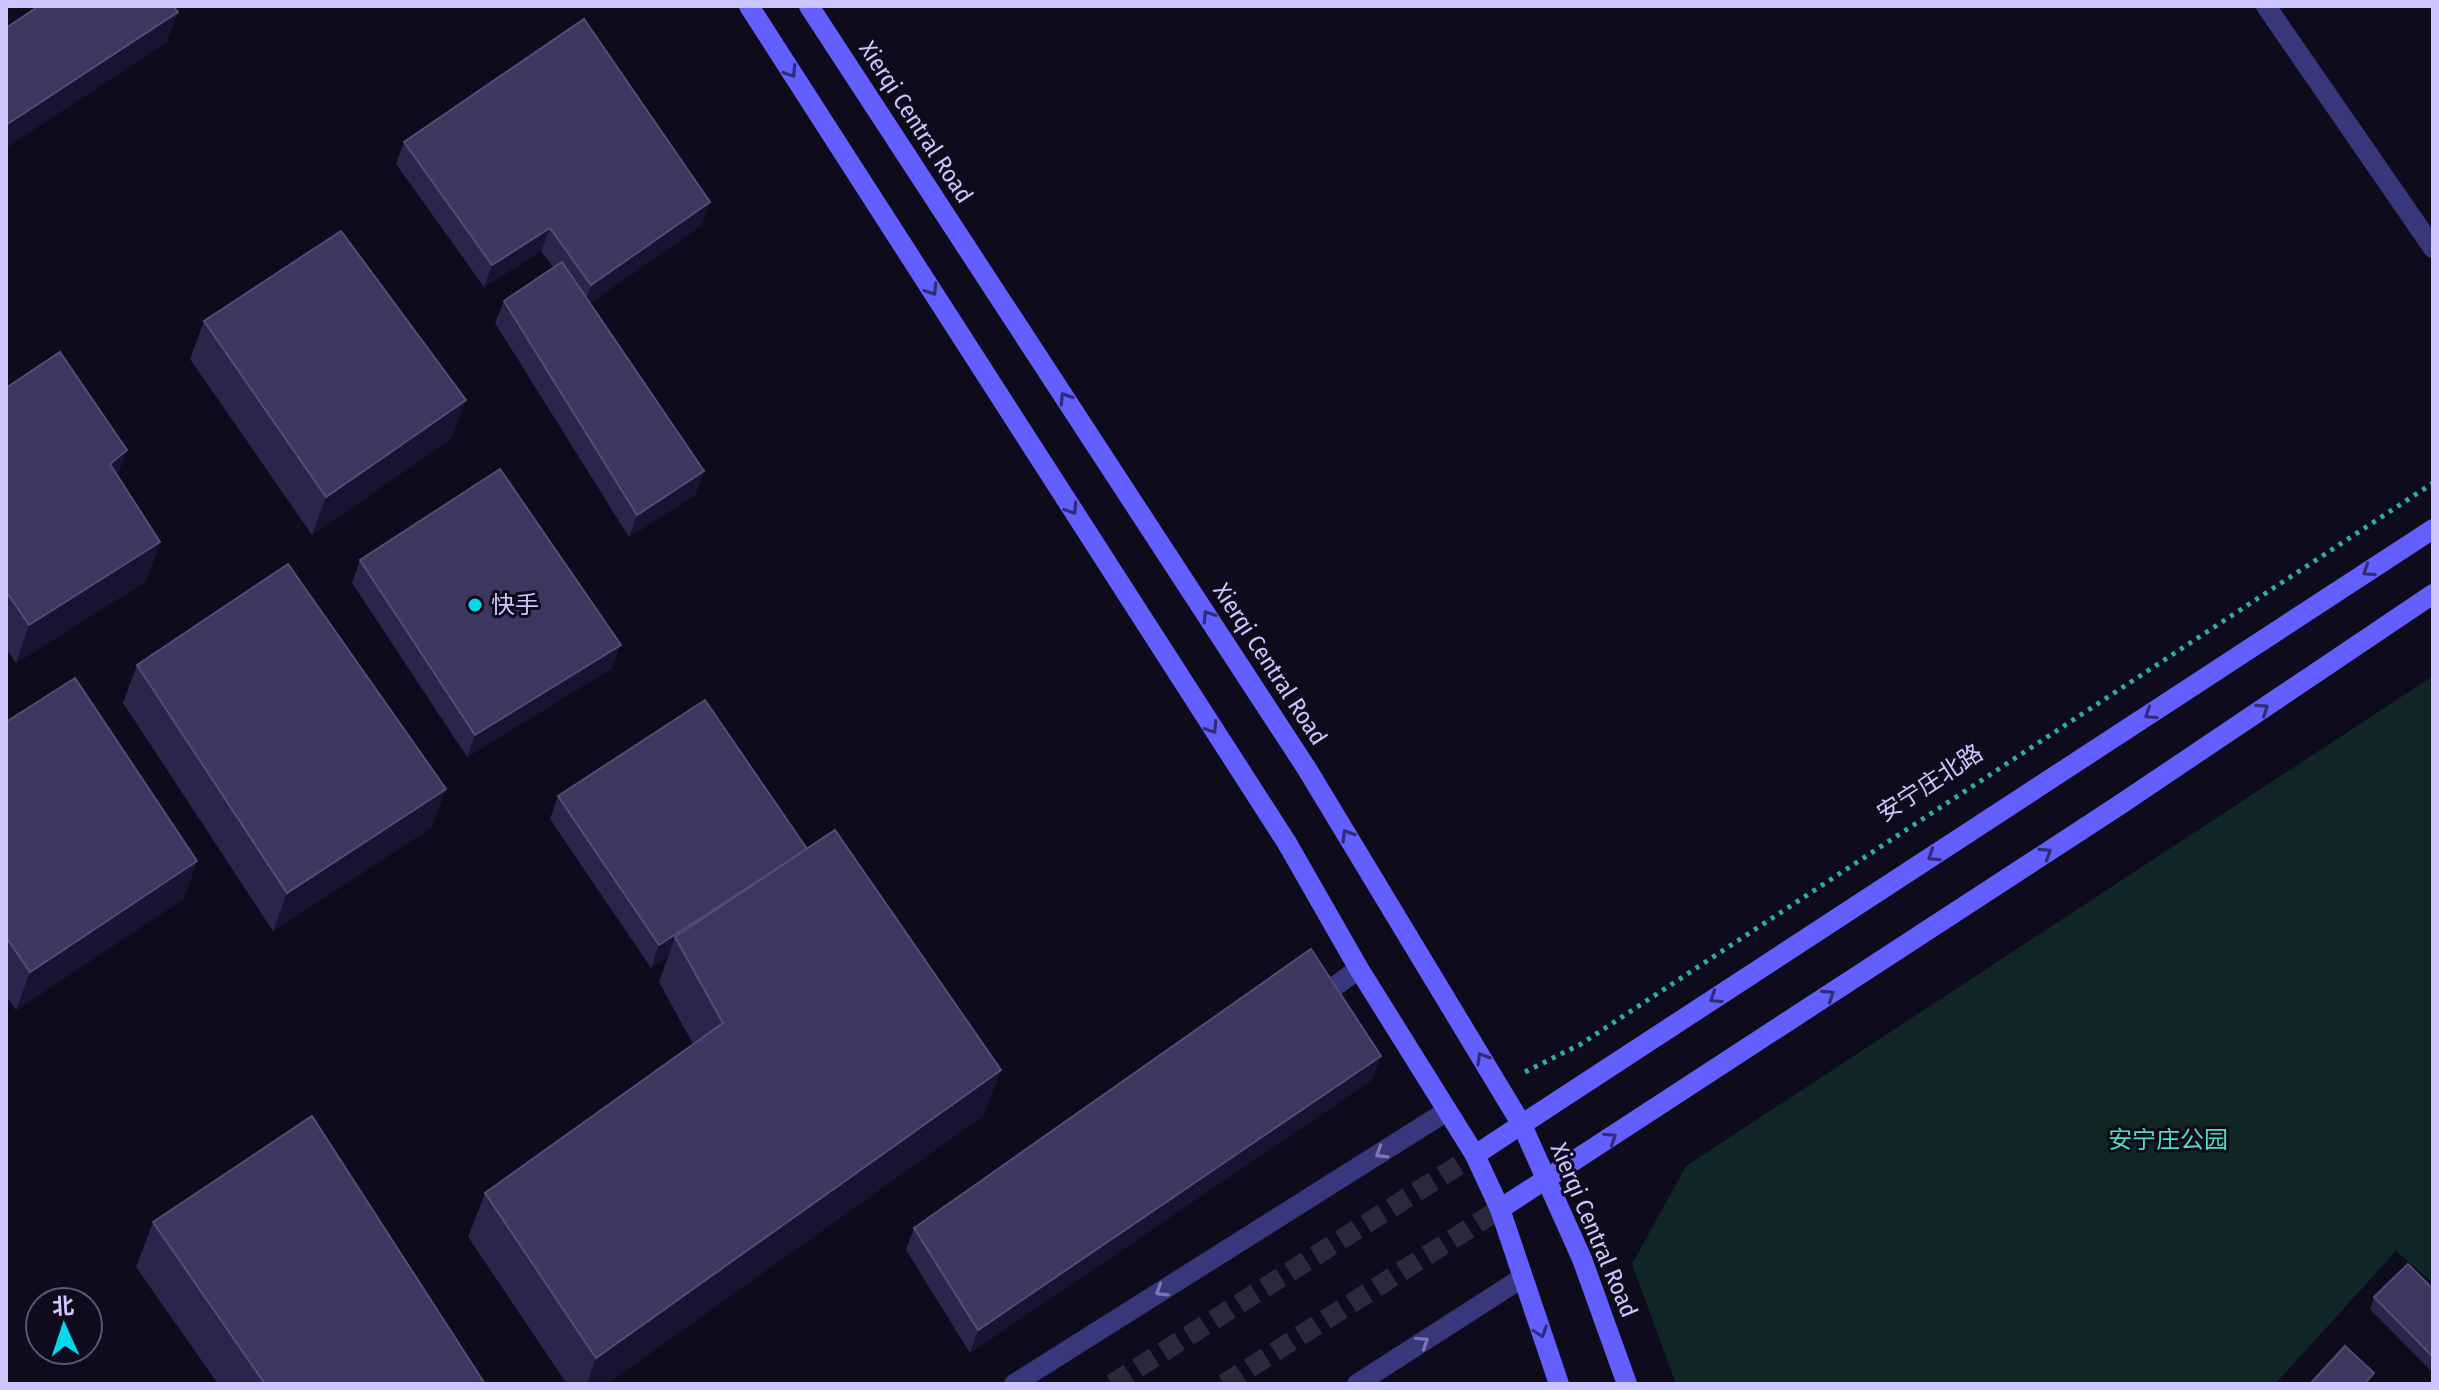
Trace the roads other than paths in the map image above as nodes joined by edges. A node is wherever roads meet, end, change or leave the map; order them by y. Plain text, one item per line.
1 (749, 6) edge
2 (809, 6) edge
3 (2266, 6) edge
4 (2433, 248) edge
5 (2433, 529) edge
6 (2433, 594) edge
7 (1359, 969) junction
8 (1296, 1013) edge
9 (1447, 1111) junction
10 (1522, 1125) junction
11 (1475, 1155) junction
12 (1546, 1180) junction
13 (1500, 1209) junction
14 (1522, 1278) junction
15 (1014, 1384) edge
16 (1357, 1384) edge
17 (1559, 1384) edge
18 (1627, 1384) edge

1 -> 7 main road
10 -> 2 main road, Xierqi Central Road
3 - 4 street
5 -> 10 main road
12 -> 6 main road
7 - 8 street
7 - 9 main road
9 - 11 main road
9 -> 15 street
10 - 11 main road
10 - 12 main road, Xierqi Central Road
11 - 13 main road
12 - 13 main road
12 - 18 main road, Xierqi Central Road
13 - 14 main road
16 -> 14 street
14 -> 17 main road

